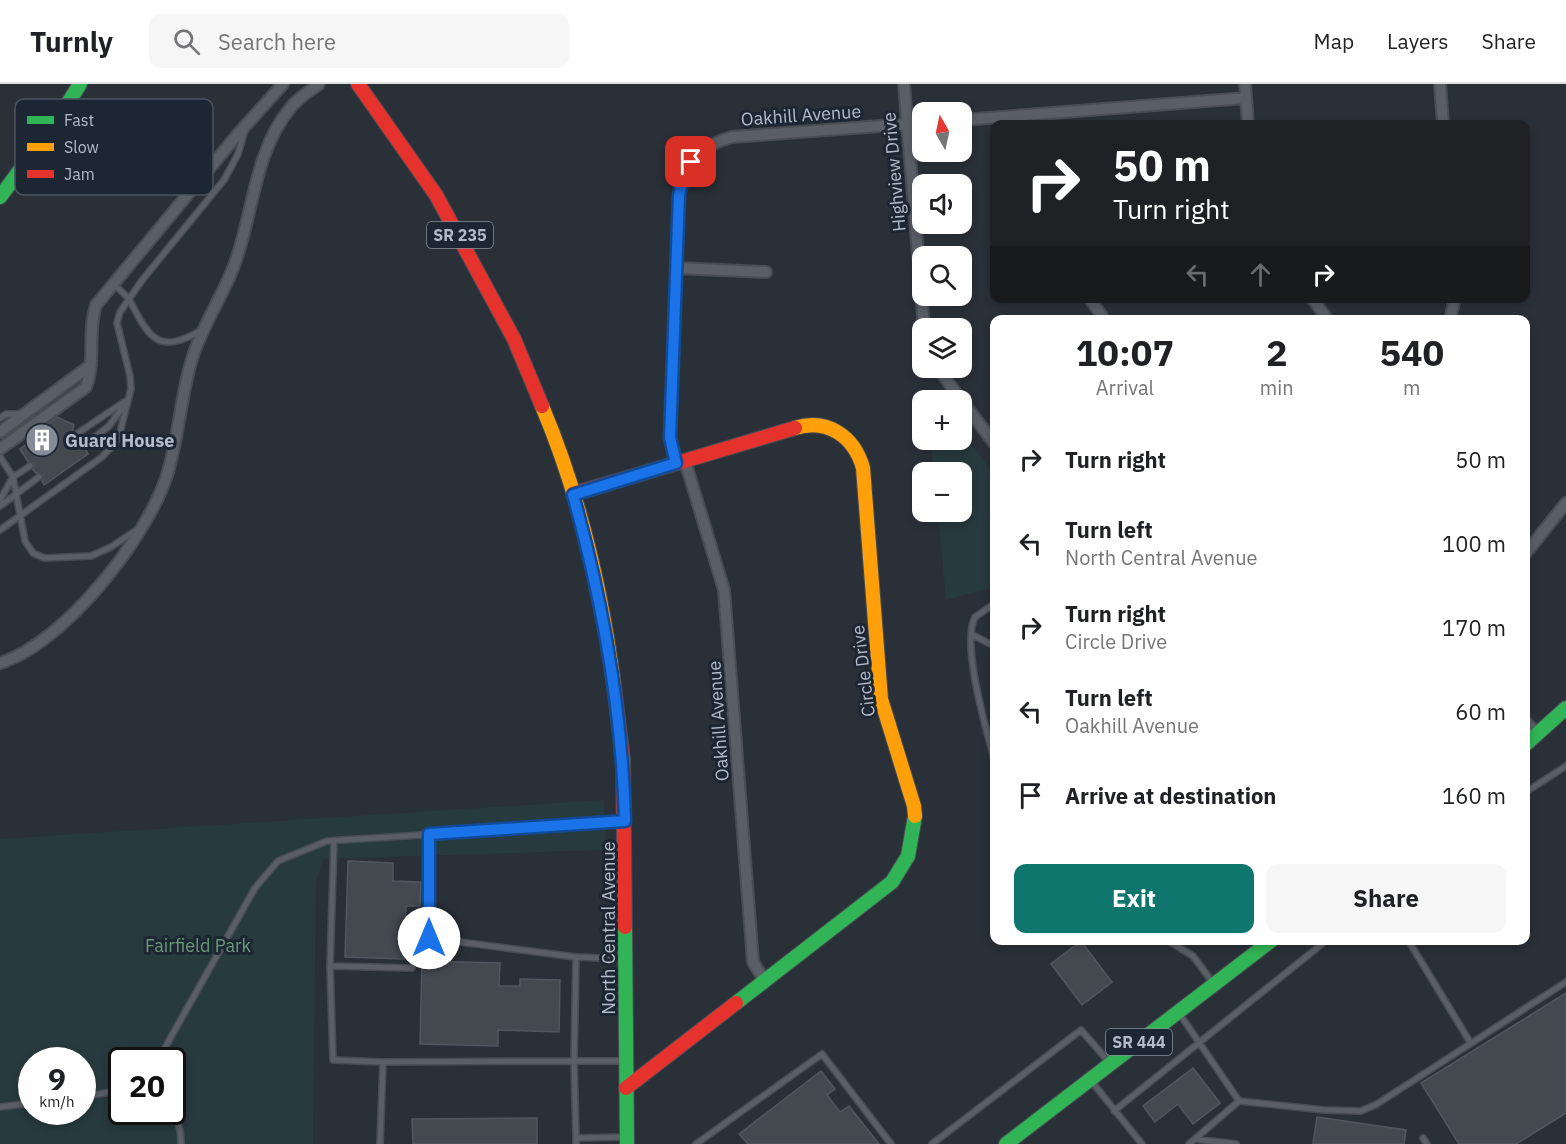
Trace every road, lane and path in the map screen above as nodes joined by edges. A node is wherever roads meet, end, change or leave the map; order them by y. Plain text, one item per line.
1 (80, 84) edge
2 (283, 84) edge
3 (319, 84) edge
4 (358, 84) edge
5 (904, 84) edge
6 (1245, 84) edge
7 (1440, 84) edge
8 (1246, 98) junction
9 (70, 99) edge
10 (1069, 112) junction
11 (972, 119) edge
12 (1070, 120) edge
13 (1248, 120) edge
14 (1443, 120) edge
15 (907, 124) junction
16 (912, 124) edge
17 (246, 127) junction
18 (213, 165) edge
19 (15, 177) edge
20 (213, 194) edge
21 (188, 195) edge
22 (212, 195) edge
23 (0, 197) edge
24 (677, 268) junction
25 (766, 272) dead end
26 (112, 283) junction
27 (129, 299) junction
28 (923, 318) edge
29 (205, 328) junction
30 (91, 365) junction
31 (128, 399) junction
32 (25, 415) junction
33 (972, 415) edge
34 (0, 418) edge
35 (0, 432) edge
36 (75, 435) dead end
37 (990, 438) edge
38 (83, 446) dead end
39 (0, 449) edge
40 (0, 457) edge
41 (681, 462) junction
42 (30, 466) dead end
43 (14, 477) junction
44 (39, 477) dead end
45 (16, 495) junction
46 (573, 495) junction
47 (0, 500) edge
48 (1566, 503) edge
49 (0, 506) edge
50 (19, 516) junction
51 (142, 525) junction
52 (0, 530) edge
53 (1530, 548) edge
54 (990, 607) edge
55 (971, 634) junction
56 (990, 644) edge
57 (0, 663) edge
58 (1566, 708) edge
59 (1530, 726) edge
60 (1537, 734) junction
61 (1530, 740) edge
62 (990, 743) edge
63 (1566, 766) edge
64 (1530, 789) edge
65 (625, 821) junction
66 (429, 834) junction
67 (334, 841) junction
68 (429, 938) junction
69 (1175, 945) edge
70 (1265, 945) edge
71 (1322, 945) edge
72 (1411, 945) edge
73 (576, 957) junction
74 (626, 958) junction
75 (330, 966) junction
76 (765, 981) junction
77 (1566, 982) edge
78 (1214, 984) junction
79 (1178, 1012) junction
80 (1199, 1041) junction
81 (1470, 1042) junction
82 (165, 1047) edge
83 (574, 1061) junction
84 (626, 1061) junction
85 (383, 1062) junction
86 (1110, 1064) junction
87 (1090, 1079) junction
88 (626, 1088) junction
89 (1239, 1101) junction
90 (18, 1105) edge
91 (0, 1107) edge
92 (1114, 1111) junction
93 (179, 1125) edge
94 (1423, 1138) dead end
95 (1195, 1139) junction
96 (627, 1140) edge
97 (576, 1141) edge
98 (181, 1144) edge
99 (380, 1144) edge
100 (696, 1144) edge
101 (891, 1144) edge
102 (933, 1144) edge
103 (1006, 1144) edge
104 (1142, 1144) edge
105 (1189, 1144) edge
106 (1236, 1144) edge
107 (1427, 1144) edge

1 - 9 main road
2 - 17 street
3 - 29 street
4 - 46 main road, North Central Avenue / SR 235
5 - 15 street, Highview Drive
6 - 8 street
7 - 14 street
8 - 10 street
8 - 13 street
10 - 11 street
10 - 12 street
15 - 16 street, Oakhill Avenue
15 - 24 street, Oakhill Avenue
15 - 28 street, Highview Drive
17 - 18 street
17 - 20 lane
19 - 23 main road
21 - 26 street
22 - 27 lane
24 - 25 street
24 - 41 street, Oakhill Avenue
26 - 27 lane
26 - 30 street
27 - 29 lane
27 - 31 lane
29 - 51 street
30 - 32 street
30 - 39 street
31 - 36 lane
31 - 38 lane
31 - 50 lane
32 - 34 lane
32 - 35 street
33 - 37 street
40 - 43 lane
41 - 46 main road, Circle Drive
41 - 76 street, Oakhill Avenue
41 - 76 main road, Circle Drive
42 - 43 lane
43 - 45 lane
43 - 47 lane
44 - 45 lane
45 - 49 lane
45 - 50 lane
46 - 65 main road, North Central Avenue / SR 235
48 - 53 street
50 - 51 lane
50 - 52 lane
51 - 57 street
54 - 55 lane
55 - 56 lane
55 - 62 lane
58 - 60 main road
59 - 60 street
60 - 61 main road
63 - 64 lane
65 - 66 lane
65 - 74 main road, North Central Avenue / SR 235
66 - 67 lane
66 - 68 lane
67 - 75 lane
67 - 82 lane
68 - 73 lane
68 - 75 lane
69 - 78 lane
70 - 78 main road, SR 444
71 - 80 lane
72 - 81 lane
73 - 74 lane
73 - 83 lane
74 - 84 main road, North Central Avenue / SR 235
75 - 85 lane
76 - 88 main road, Circle Drive
77 - 81 lane
78 - 79 main road, SR 444
79 - 80 lane
79 - 86 main road, SR 444
80 - 89 lane
80 - 92 lane
81 - 89 lane
83 - 84 lane
83 - 85 lane
83 - 97 lane
84 - 88 main road, North Central Avenue / SR 235
85 - 99 lane
86 - 87 main road, SR 444
86 - 102 lane
87 - 92 lane
87 - 103 main road, SR 444
88 - 96 main road, North Central Avenue / SR 235
89 - 95 lane
90 - 91 lane
92 - 104 lane
93 - 98 lane
94 - 107 lane
95 - 105 lane
95 - 106 lane
96 - 97 lane
100 - 101 lane

